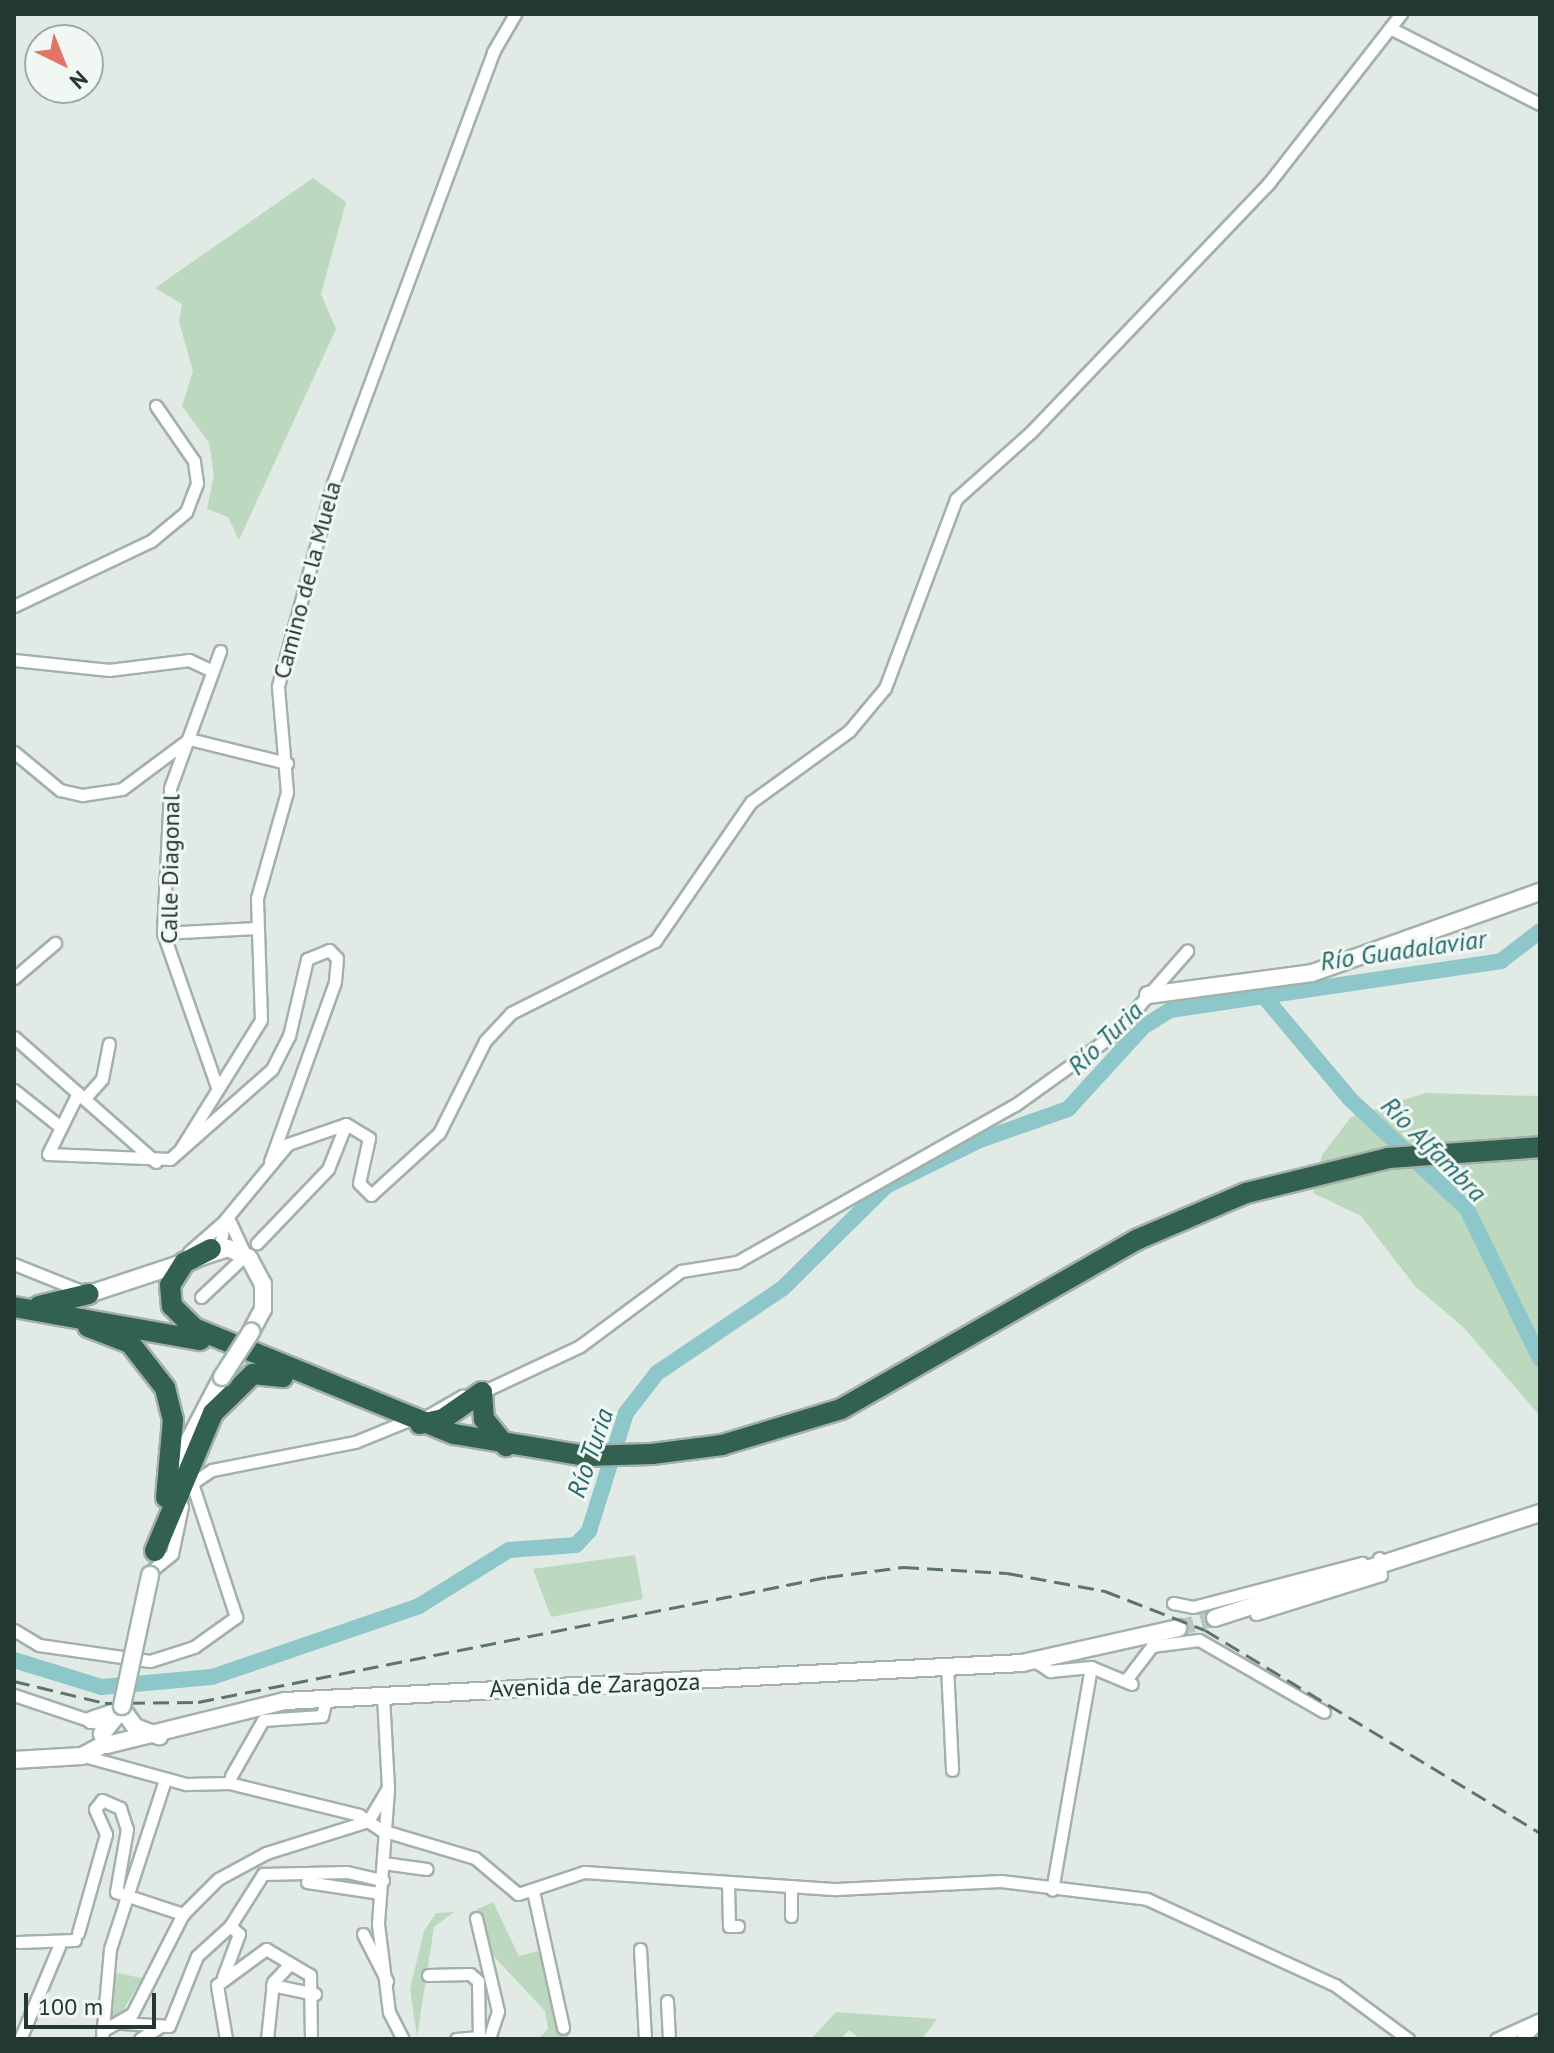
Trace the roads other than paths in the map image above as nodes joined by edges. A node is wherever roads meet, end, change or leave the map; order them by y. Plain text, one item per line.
1 (515, 14) edge
2 (1401, 14) edge
3 (1390, 28) junction
4 (1540, 104) edge
5 (156, 406) dead end
6 (14, 606) edge
7 (220, 651) dead end
8 (14, 660) edge
9 (213, 671) junction
10 (189, 739) junction
11 (14, 752) edge
12 (287, 763) junction
13 (1540, 892) edge
14 (255, 928) junction
15 (163, 933) junction
16 (55, 943) dead end
17 (1187, 951) dead end
18 (16, 973) edge
19 (1148, 995) junction
20 (14, 1037) edge
21 (109, 1044) dead end
22 (217, 1087) junction
23 (14, 1090) edge
24 (81, 1096) junction
25 (346, 1124) junction
26 (58, 1125) junction
27 (1540, 1147) edge
28 (180, 1150) junction
29 (156, 1162) junction
30 (270, 1162) junction
31 (228, 1219) junction
32 (215, 1248) junction
33 (248, 1254) junction
34 (175, 1262) junction
35 (14, 1264) edge
36 (89, 1294) junction
37 (201, 1297) dead end
38 (21, 1308) edge
39 (52, 1312) junction
40 (265, 1361) junction
41 (486, 1387) junction
42 (378, 1408) junction
43 (416, 1422) junction
44 (506, 1446) junction
45 (192, 1483) junction
46 (166, 1498) junction
47 (1540, 1513) edge
48 (152, 1565) junction
49 (1382, 1566) junction
50 (1173, 1603) dead end
51 (1256, 1614) dead end
52 (1215, 1618) tunnel mouth
53 (1178, 1628) tunnel mouth
54 (14, 1630) edge
55 (1036, 1662) junction
56 (947, 1666) junction
57 (1091, 1667) junction
58 (14, 1695) edge
59 (383, 1695) junction
60 (326, 1698) junction
61 (122, 1708) junction
62 (1324, 1712) dead end
63 (109, 1734) junction
64 (159, 1736) junction
65 (82, 1756) junction
66 (14, 1760) edge
67 (126, 1766) junction
68 (952, 1770) dead end
69 (165, 1780) junction
70 (233, 1780) junction
71 (388, 1788) junction
72 (347, 1813) junction
73 (368, 1821) junction
74 (381, 1830) junction
75 (347, 1833) junction
76 (383, 1863) junction
77 (427, 1869) dead end
78 (383, 1880) junction
79 (307, 1882) dead end
80 (728, 1884) junction
81 (791, 1886) junction
82 (1052, 1890) junction
83 (533, 1891) junction
84 (380, 1893) junction
85 (124, 1894) junction
86 (183, 1914) junction
87 (791, 1916) dead end
88 (476, 1918) dead end
89 (230, 1926) junction
90 (738, 1926) dead end
91 (363, 1934) dead end
92 (18, 1942) dead end
93 (59, 1946) junction
94 (640, 1949) dead end
95 (287, 1967) junction
96 (428, 1975) dead end
97 (223, 1977) junction
98 (388, 1981) junction
99 (272, 1985) junction
100 (315, 1994) junction
101 (667, 2001) dead end
102 (1540, 2019) edge
103 (123, 2023) junction
104 (161, 2026) junction
105 (563, 2028) dead end
106 (102, 2035) edge
107 (226, 2038) edge
108 (482, 2038) edge
109 (20, 2039) edge
110 (140, 2039) edge
111 (267, 2039) edge
112 (311, 2039) edge
113 (403, 2039) edge
114 (456, 2039) edge
115 (645, 2039) edge
116 (669, 2039) edge
117 (1408, 2039) edge
118 (1496, 2039) edge
119 (1522, 2039) edge

1 - 12 street, Camino de la Muela
2 - 3 street
3 - 4 street
3 - 25 street
5 - 6 street
7 - 9 street, Calle Diagonal
8 - 9 street
9 - 10 street, Calle Diagonal
10 - 11 street
10 - 12 street
10 - 15 street, Calle Diagonal
12 - 14 street, Camino de la Muela
13 - 19 main road
14 - 15 street
14 - 22 street, Camino de la Muela
15 - 22 street, Calle Diagonal
16 - 18 street
17 - 19 street
19 - 41 street
20 - 24 street
21 - 24 street
22 - 28 street, Camino de la Muela
23 - 26 street
24 - 26 street
24 - 29 street
25 - 30 street
25 - 33 street
26 - 29 street
27 - 44 highway
28 - 29 street
28 - 30 street
30 - 31 street
31 - 32 street
31 - 33 street
31 - 34 street
32 - 33 main road
32 - 34 main road
32 - 40 highway
33 - 37 street
33 - 46 main road, bridge
34 - 36 main road
35 - 36 street
36 - 38 highway
38 - 39 highway
39 - 40 highway
39 - 46 highway
40 - 42 highway
41 - 43 highway
41 - 44 highway
42 - 43 highway
42 - 48 highway
43 - 44 highway
43 - 45 street
45 - 48 street
45 - 54 street
46 - 48 main road
47 - 49 main road
48 - 61 main road, bridge
49 - 50 street
49 - 51 street
49 - 52 main road
53 - 55 main road, Avenida de Zaragoza
55 - 56 main road, Avenida de Zaragoza
55 - 57 street, Avenida de Zaragoza
56 - 59 main road, Avenida de Zaragoza
56 - 68 street
57 - 62 street, Avenida de Zaragoza
57 - 82 street
58 - 63 street
59 - 60 main road, Avenida de Zaragoza
59 - 71 street
60 - 64 main road, Avenida de Zaragoza
60 - 70 street
61 - 63 main road
61 - 64 main road
63 - 64 main road, Avenida de Zaragoza
63 - 65 main road, Avenida de Zaragoza
63 - 67 street
65 - 66 main road
65 - 67 street
67 - 69 street
69 - 70 street
69 - 85 street
70 - 72 street
71 - 73 street
71 - 74 street
72 - 73 street
72 - 75 street
73 - 74 street
73 - 75 street
74 - 76 street
74 - 83 street
75 - 86 street
76 - 77 street
76 - 78 street
78 - 84 street
78 - 89 street
79 - 84 street
80 - 81 street
80 - 83 street
80 - 90 street
81 - 82 street
81 - 87 street
82 - 117 street
83 - 105 street
84 - 98 street
85 - 86 street
85 - 93 street
85 - 106 street
86 - 103 street
88 - 108 street
89 - 97 street
89 - 104 street
91 - 98 street
92 - 93 street
93 - 109 street
94 - 115 street
95 - 97 street
95 - 99 street
95 - 100 street
96 - 108 street
97 - 107 street
98 - 113 street
99 - 100 street
99 - 111 street
100 - 112 street
101 - 116 street
102 - 118 street
102 - 119 street
103 - 104 street
103 - 106 street
104 - 110 street
108 - 114 street

